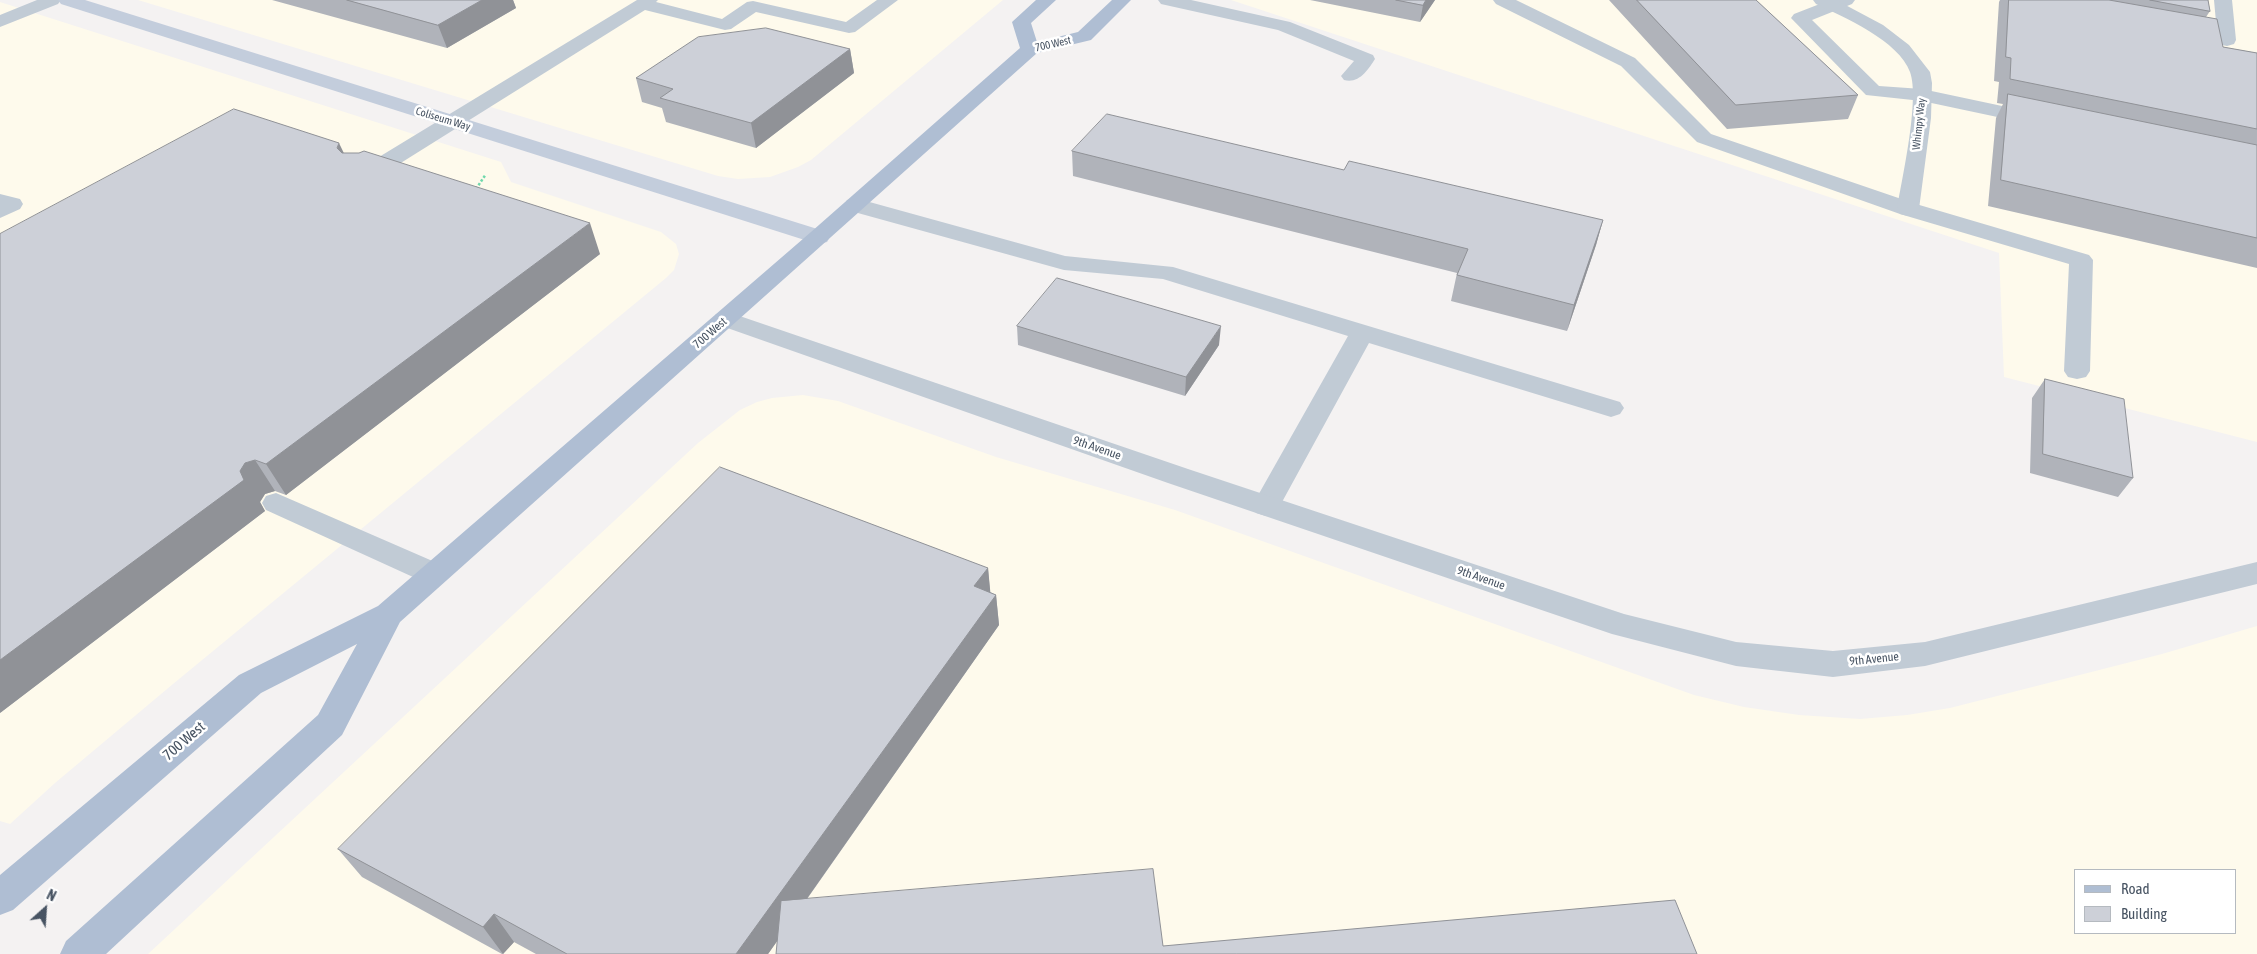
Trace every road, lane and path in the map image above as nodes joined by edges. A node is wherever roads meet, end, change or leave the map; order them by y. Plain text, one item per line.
1 (52, 0) edge
2 (67, 0) edge
3 (889, 0) edge
4 (1047, 0) edge
5 (1122, 0) edge
6 (1167, 0) edge
7 (1502, 0) edge
8 (2223, 0) edge
9 (646, 2) edge
10 (1834, 2) edge
11 (0, 22) edge
12 (2170, 30) edge
13 (1030, 49) junction
14 (1351, 76) dead end
15 (1922, 95) junction
16 (452, 122) junction
17 (2056, 123) edge
18 (486, 174) dead end
19 (364, 176) edge
20 (484, 192) edge
21 (0, 201) edge
22 (855, 204) junction
23 (1908, 209) junction
24 (0, 211) edge
25 (819, 237) junction
26 (725, 319) junction
27 (1363, 332) junction
28 (2077, 371) dead end
29 (1612, 408) dead end
30 (276, 503) dead end
31 (1266, 506) junction
32 (2257, 573) edge
33 (434, 574) junction
34 (389, 614) junction
35 (0, 898) edge
36 (79, 954) edge

1 - 11 street
2 - 16 street, Coliseum Way
3 - 9 street
4 - 13 main road, 700 West
5 - 13 main road, 700 West
6 - 14 street
7 - 23 street
8 - 12 street
9 - 16 street
10 - 15 street, Whimpy Way
10 - 15 street
13 - 22 main road, 700 West
15 - 17 street
15 - 23 street, Whimpy Way
16 - 19 street
16 - 25 street, Coliseum Way
18 - 20 path
21 - 24 street
22 - 25 main road, 700 West
22 - 27 street
23 - 28 street
25 - 26 main road, 700 West
26 - 31 street, 9th Avenue
26 - 33 main road, 700 West
27 - 29 street
27 - 31 street
30 - 33 street
31 - 32 street, 9th Avenue
33 - 34 main road, 700 West
34 - 35 main road, 700 West
34 - 36 main road, 700 West

